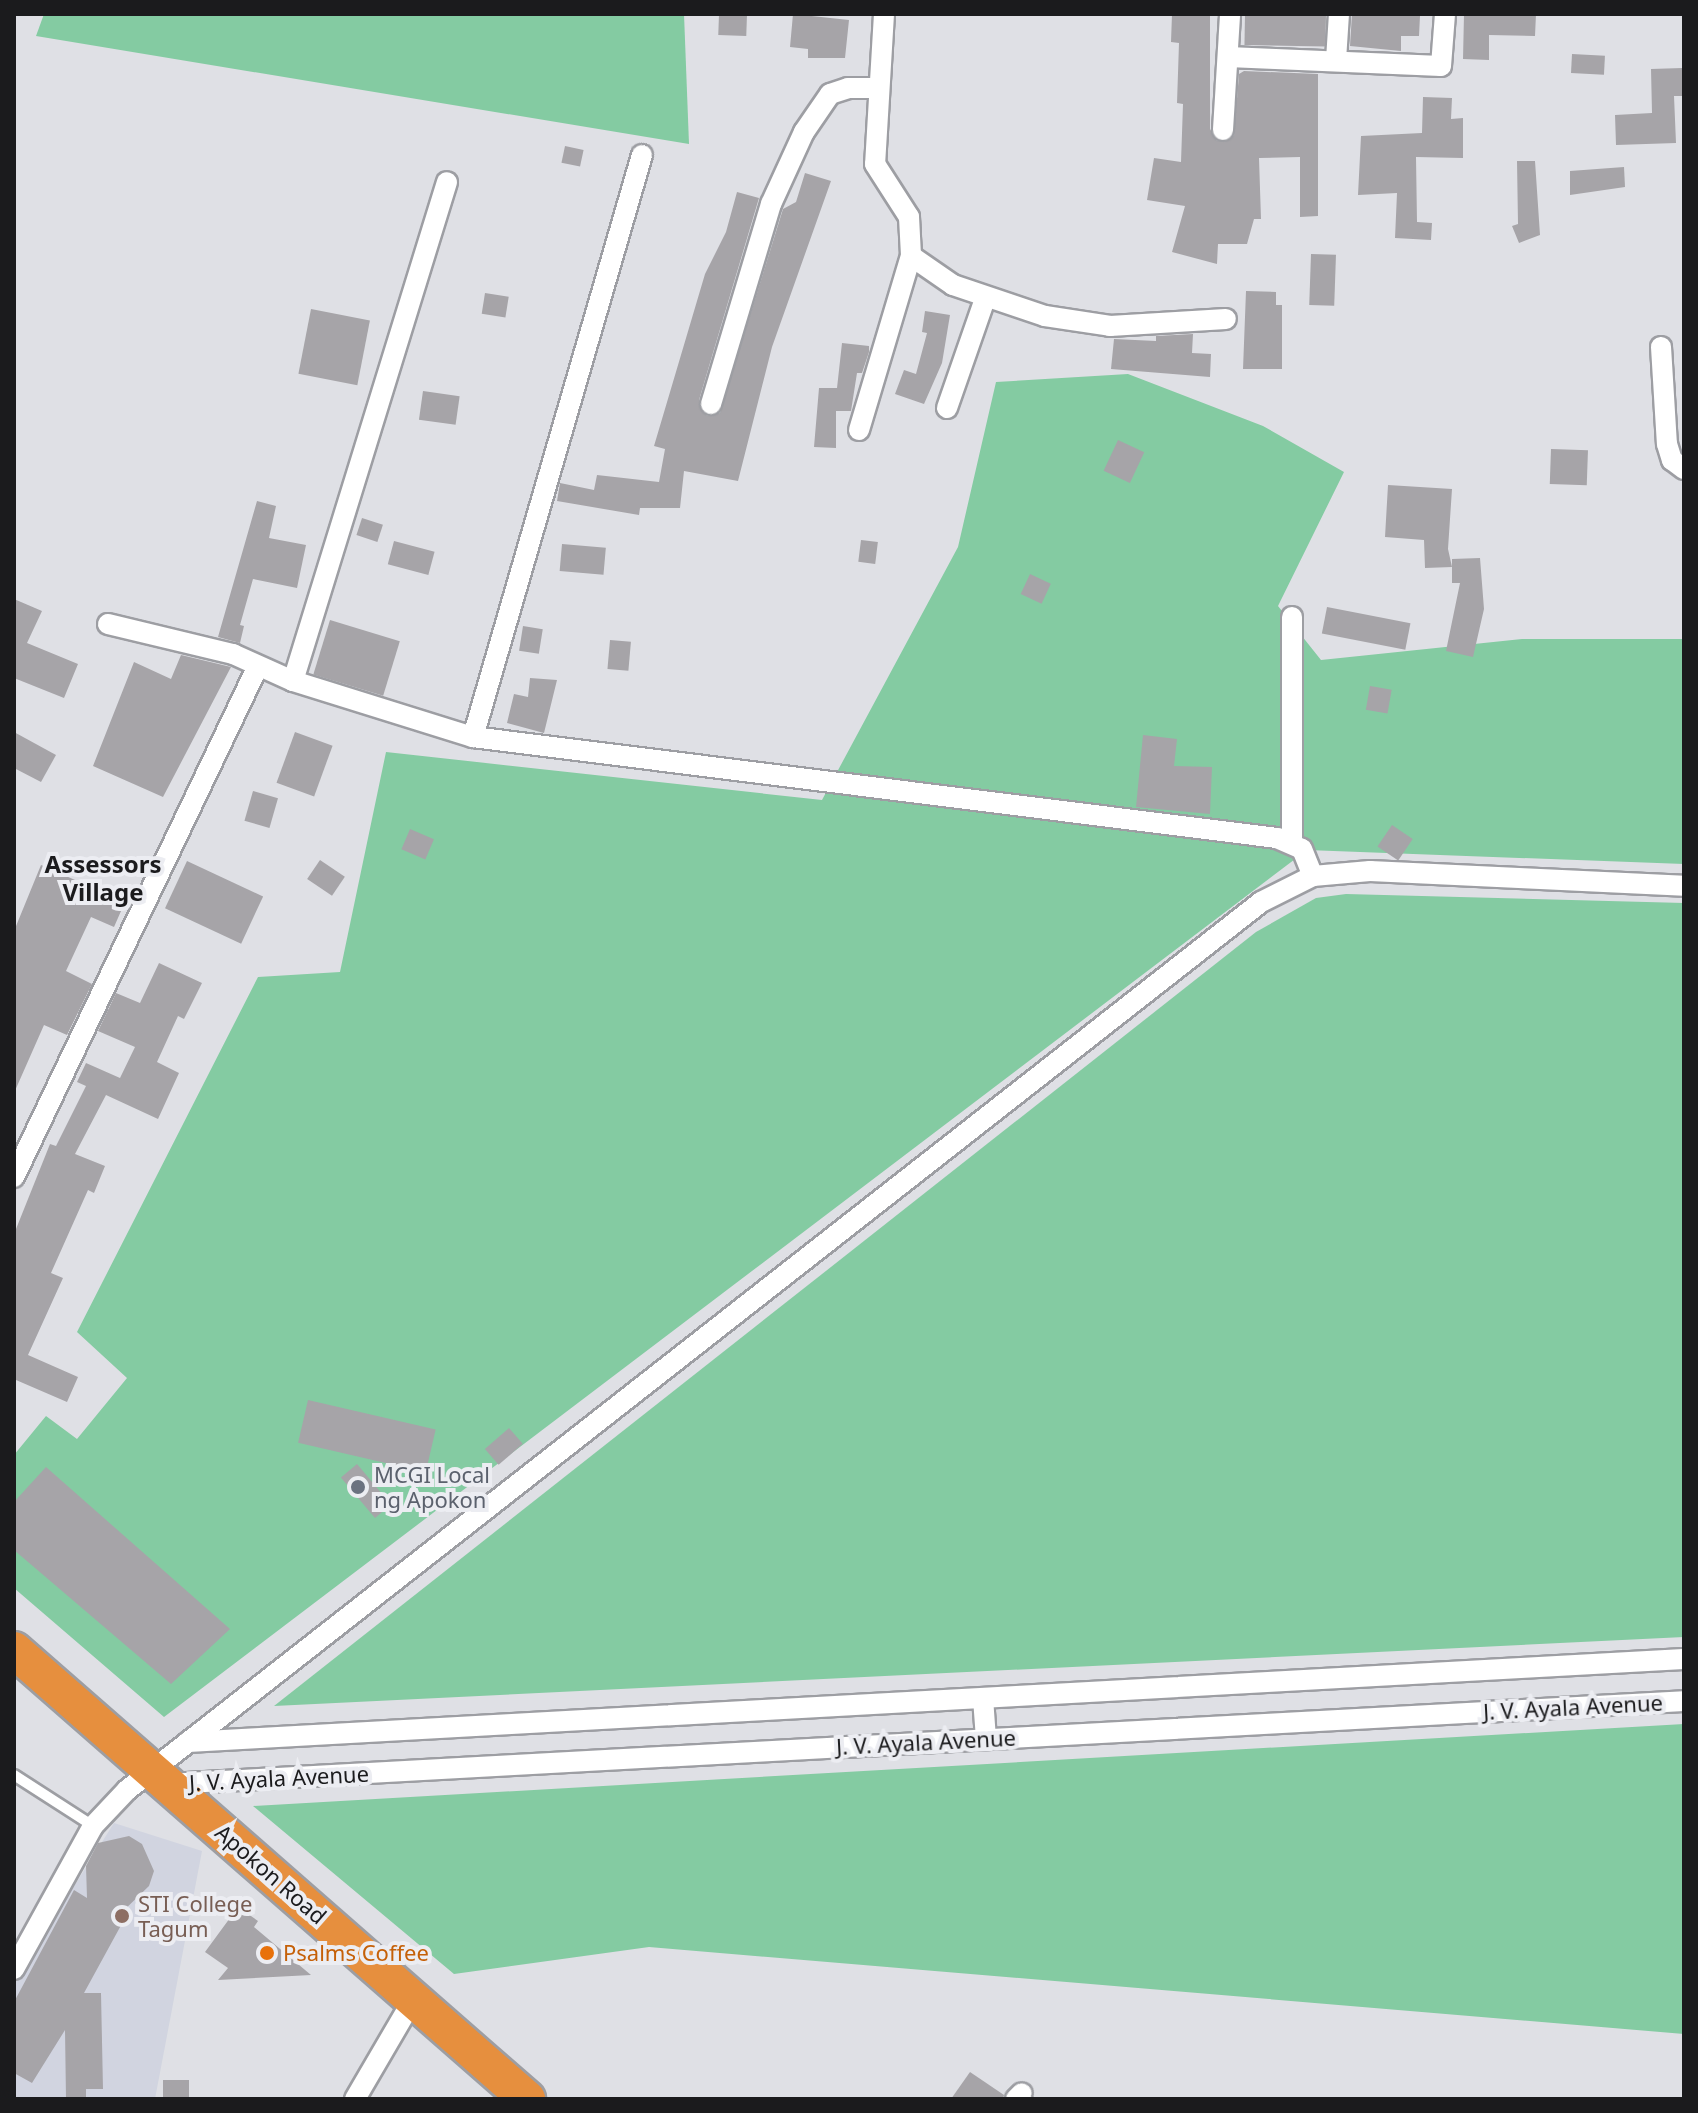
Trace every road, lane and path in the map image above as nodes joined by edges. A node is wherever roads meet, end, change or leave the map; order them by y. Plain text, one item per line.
1 (884, 14) edge
2 (1230, 14) edge
3 (1339, 14) edge
4 (1445, 14) edge
5 (1228, 57) junction
6 (1336, 60) junction
7 (879, 88) junction
8 (1223, 130) dead end
9 (642, 155) dead end
10 (447, 182) dead end
11 (911, 256) junction
12 (985, 299) junction
13 (1226, 319) dead end
14 (1661, 347) dead end
15 (711, 404) dead end
16 (947, 408) dead end
17 (859, 430) dead end
18 (1684, 469) edge
19 (1292, 617) dead end
20 (108, 624) dead end
21 (258, 666) junction
22 (293, 681) junction
23 (473, 737) junction
24 (1292, 842) junction
25 (1313, 876) junction
26 (1684, 886) edge
27 (14, 1177) edge
28 (14, 1650) edge
29 (1684, 1659) edge
30 (983, 1698) junction
31 (1684, 1701) edge
32 (986, 1739) junction
33 (188, 1742) junction
34 (14, 1775) edge
35 (160, 1777) junction
36 (93, 1826) junction
37 (14, 1969) edge
38 (414, 1998) junction
39 (355, 2099) edge
40 (527, 2099) edge

1 - 7 street
2 - 5 street
3 - 6 street
4 - 6 street
5 - 6 street
5 - 8 street
7 - 11 street
7 - 15 street
9 - 23 street
10 - 22 street
11 - 12 street
11 - 17 street
12 - 13 street
12 - 16 street
14 - 18 street
19 - 24 street
20 - 21 street
21 - 22 street
21 - 27 street
22 - 23 street
23 - 24 street
24 - 25 street
25 - 26 street
25 - 33 street
28 - 35 highway, Apokon Road
29 - 30 street, J. V. Ayala Avenue
30 - 32 street
30 - 33 street, J. V. Ayala Avenue
31 - 32 street, J. V. Ayala Avenue
32 - 35 street, J. V. Ayala Avenue
33 - 35 street
34 - 36 lane
35 - 36 street
35 - 38 highway, Apokon Road
36 - 37 street
38 - 39 street
38 - 40 highway, Apokon Road

